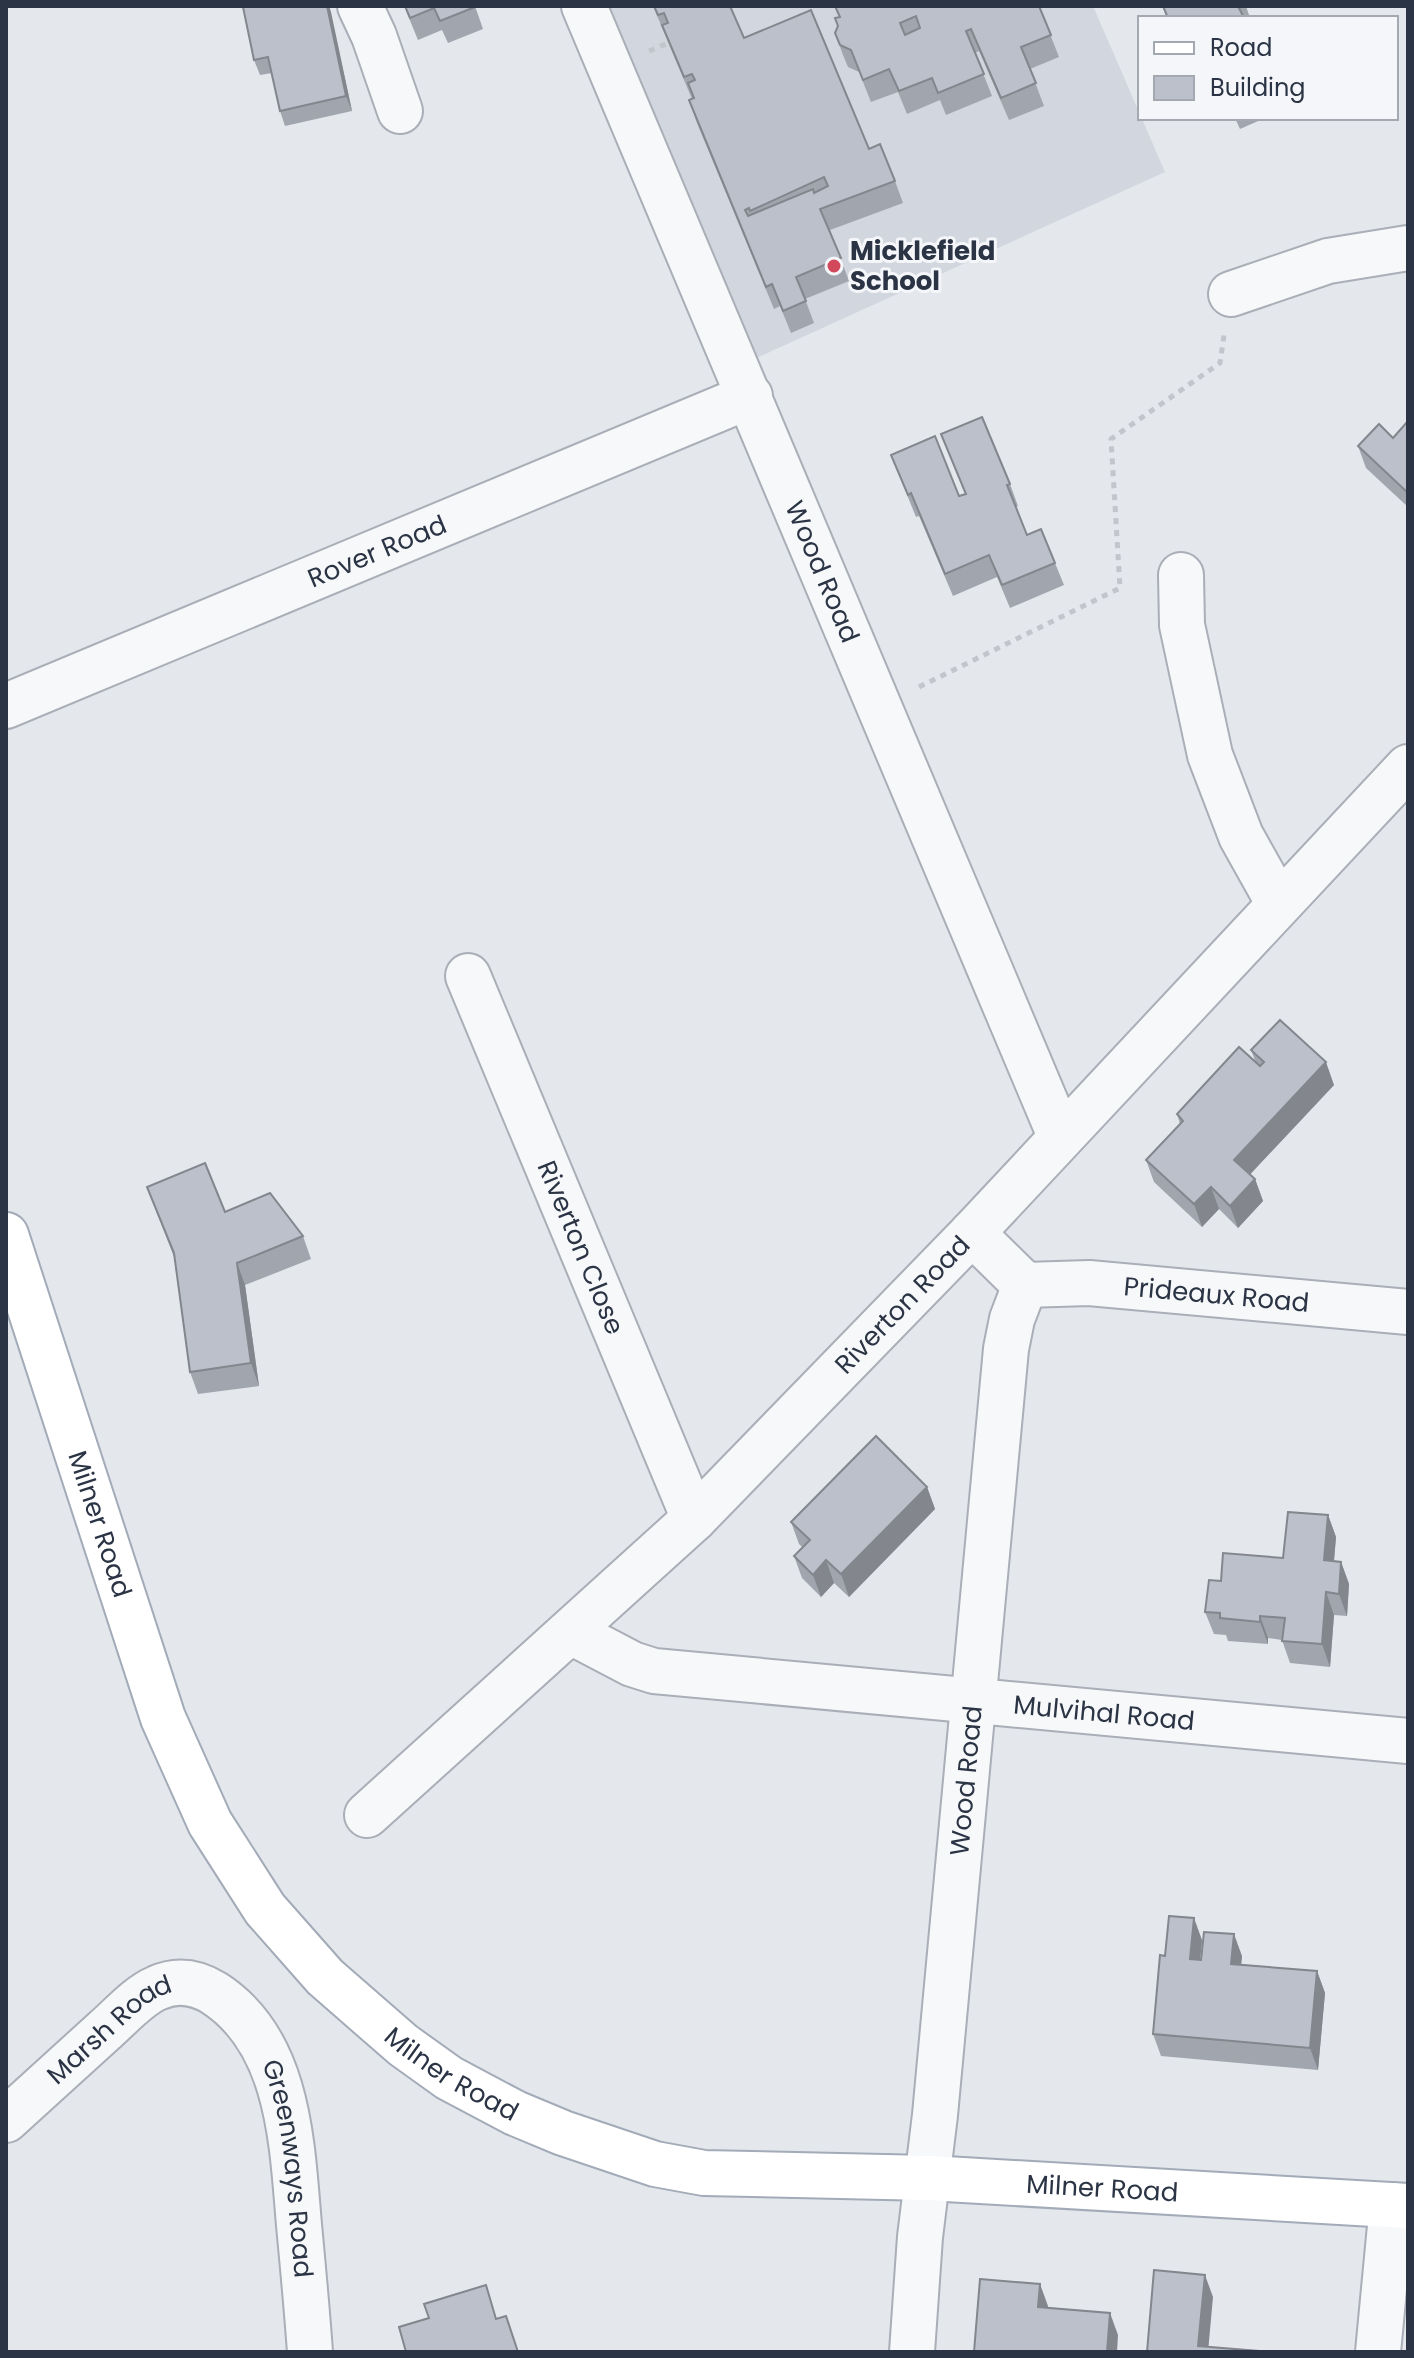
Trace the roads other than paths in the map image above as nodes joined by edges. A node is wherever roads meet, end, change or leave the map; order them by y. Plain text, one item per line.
1 (360, 6) edge
2 (584, 6) edge
3 (400, 111) dead end
4 (1408, 248) edge
5 (1231, 294) road end
6 (750, 396) junction
7 (1181, 575) dead end
8 (6, 706) edge
9 (1401, 786) edge
10 (1279, 904) junction
11 (468, 976) dead end
12 (1060, 1136) junction
13 (972, 1233) junction
14 (6, 1235) edge
15 (1025, 1285) junction
16 (1408, 1312) edge
17 (694, 1519) junction
18 (571, 1632) junction
19 (974, 1703) junction
20 (1408, 1741) edge
21 (367, 1815) dead end
22 (227, 2001) joint
23 (6, 2120) edge
24 (929, 2178) junction
25 (1400, 2206) edge
26 (310, 2352) edge
27 (912, 2352) edge
28 (1378, 2352) edge

1 - 3 street
2 - 6 street, Wood Road
4 - 5 street
6 - 8 street, Rover Road
6 - 12 street, Wood Road
7 - 10 street
9 - 10 street, Riverton Road
10 - 12 street, Riverton Road
11 - 17 street, Riverton Close
12 - 13 street, Riverton Road
13 - 15 street
13 - 17 street, Riverton Road
14 - 24 main road, Milner Road
15 - 16 street, Prideaux Road
15 - 19 street, Wood Road
17 - 18 street, Riverton Road
18 - 19 street, Mulvihal Road
18 - 21 street, Riverton Road
19 - 20 street, Mulvihal Road
19 - 24 street, Wood Road
22 - 23 street, Marsh Road
22 - 26 street, Greenways Road
24 - 25 main road, Milner Road
24 - 27 street, Wood Road
25 - 28 street

